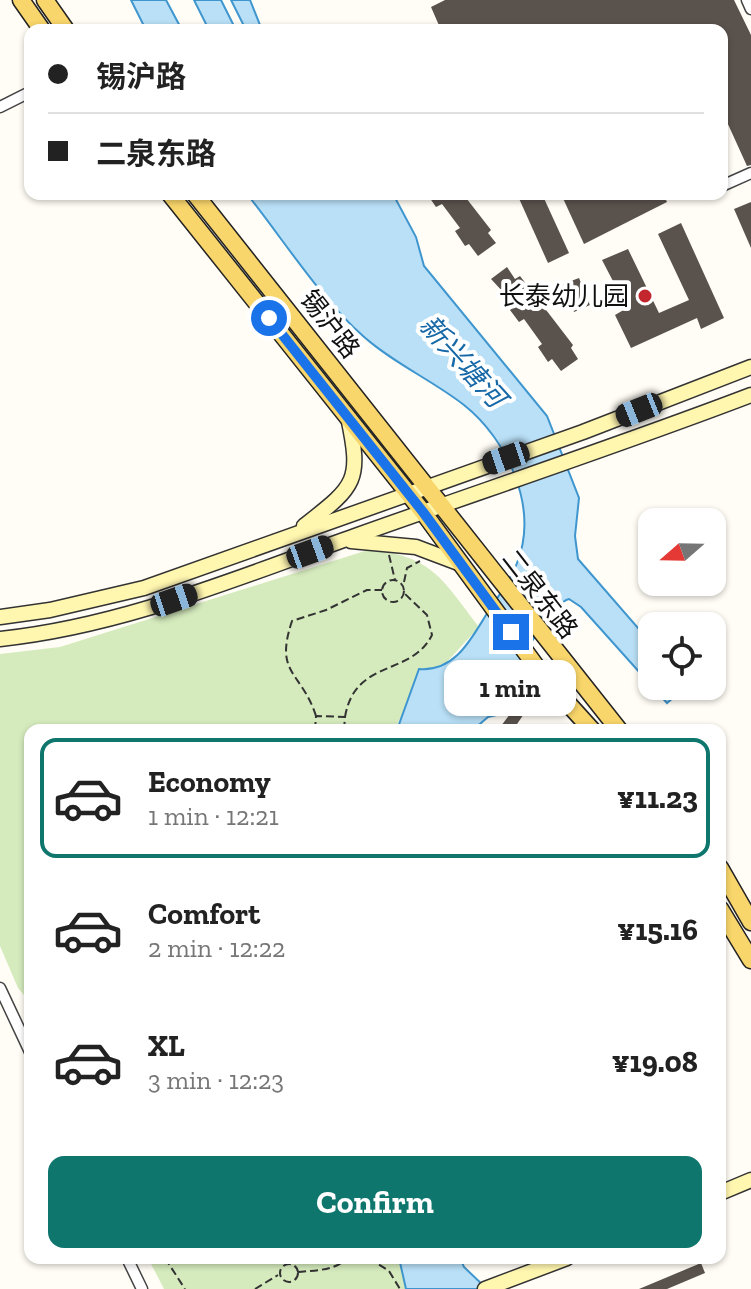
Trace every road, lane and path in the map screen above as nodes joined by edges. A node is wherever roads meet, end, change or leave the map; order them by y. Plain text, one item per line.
1 (21, 0) edge
2 (45, 0) edge
3 (747, 0) edge
4 (751, 9) edge
5 (38, 24) edge
6 (62, 24) edge
7 (24, 95) edge
8 (0, 107) edge
9 (751, 173) edge
10 (728, 183) edge
11 (175, 200) edge
12 (200, 200) edge
13 (751, 367) edge
14 (751, 395) edge
15 (348, 417) junction
16 (426, 486) junction
17 (407, 492) junction
18 (442, 504) junction
19 (423, 512) junction
20 (294, 534) junction
21 (338, 542) junction
22 (385, 543) junction
23 (431, 554) junction
24 (461, 564) junction
25 (395, 580) junction
26 (403, 586) junction
27 (382, 590) junction
28 (404, 593) junction
29 (0, 617) edge
30 (0, 639) edge
31 (316, 716) junction
32 (345, 717) junction
33 (315, 724) edge
34 (344, 724) edge
35 (587, 724) edge
36 (614, 724) edge
37 (726, 878) edge
38 (726, 919) edge
39 (751, 922) edge
40 (751, 960) edge
41 (0, 988) edge
42 (24, 1039) edge
43 (751, 1180) edge
44 (726, 1190) edge
45 (130, 1264) edge
46 (169, 1264) edge
47 (286, 1264) edge
48 (290, 1264) edge
49 (341, 1264) edge
50 (378, 1264) edge
51 (553, 1264) edge
52 (298, 1272) junction
53 (280, 1274) junction
54 (291, 1281) junction
55 (142, 1289) edge
56 (185, 1289) edge
57 (255, 1289) edge
58 (294, 1289) edge
59 (400, 1289) edge
60 (485, 1289) edge

1 - 5 main road
2 - 6 main road
3 - 4 street
7 - 8 street
9 - 10 street
11 - 15 main road, 锡沪路
12 - 16 main road, 锡沪路
13 - 16 main road
14 - 18 main road
15 - 17 main road, 锡沪路
15 - 20 main road
16 - 17 main road
16 - 18 main road, 二泉东路
17 - 19 main road, 锡沪路
17 - 20 main road
18 - 19 main road
18 - 36 main road, 二泉东路
19 - 21 main road
19 - 24 main road, 二泉东路
20 - 29 main road
21 - 22 main road
21 - 30 main road
22 - 23 main road
22 - 25 path
23 - 24 main road
23 - 26 path
24 - 35 main road, 二泉东路
25 - 26 path
25 - 27 path
26 - 28 path
27 - 28 path
27 - 31 path
28 - 32 path
31 - 32 path
31 - 33 path
32 - 34 path
37 - 39 main road
38 - 40 main road
41 - 42 street
43 - 44 main road
45 - 55 street
46 - 56 path
47 - 53 path
48 - 52 path
49 - 52 path
50 - 59 path
51 - 60 main road
52 - 54 path
53 - 54 path
53 - 57 path
54 - 58 path

